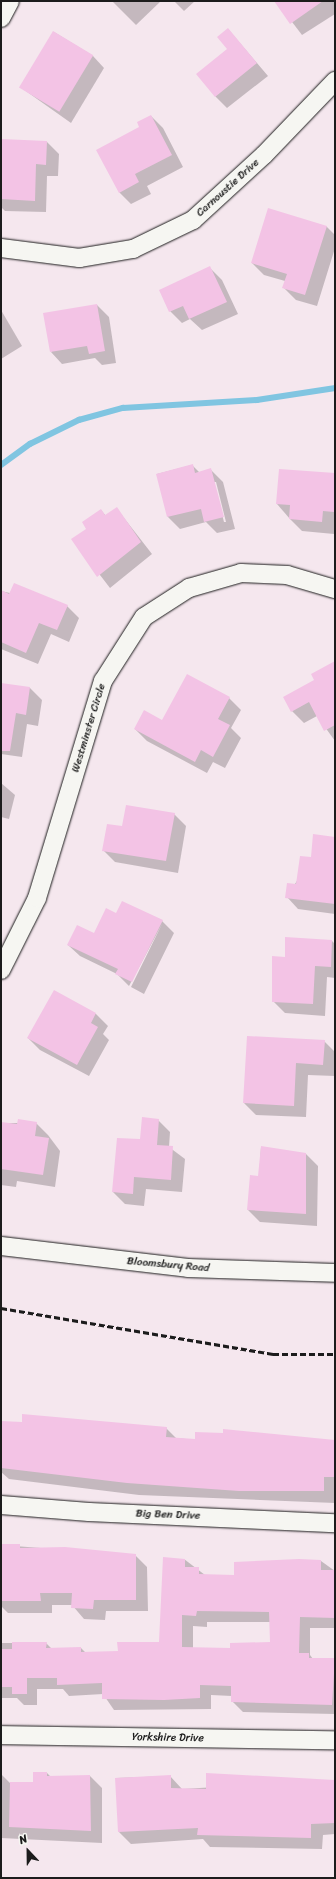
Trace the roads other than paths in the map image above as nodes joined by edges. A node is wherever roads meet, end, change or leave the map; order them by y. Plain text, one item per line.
1 (10, 1) edge
2 (1, 18) edge
3 (332, 90) edge
4 (1, 248) edge
5 (335, 590) edge
6 (1, 970) edge
7 (1, 1246) edge
8 (335, 1273) edge
9 (1, 1505) edge
10 (335, 1523) edge
11 (1, 1735) edge
12 (335, 1740) edge

1 - 2 street
3 - 4 street, Carnoustie Drive
5 - 6 street, Westminster Circle
7 - 8 street, Bloomsbury Road
9 - 10 street, Big Ben Drive
11 - 12 street, Yorkshire Drive

